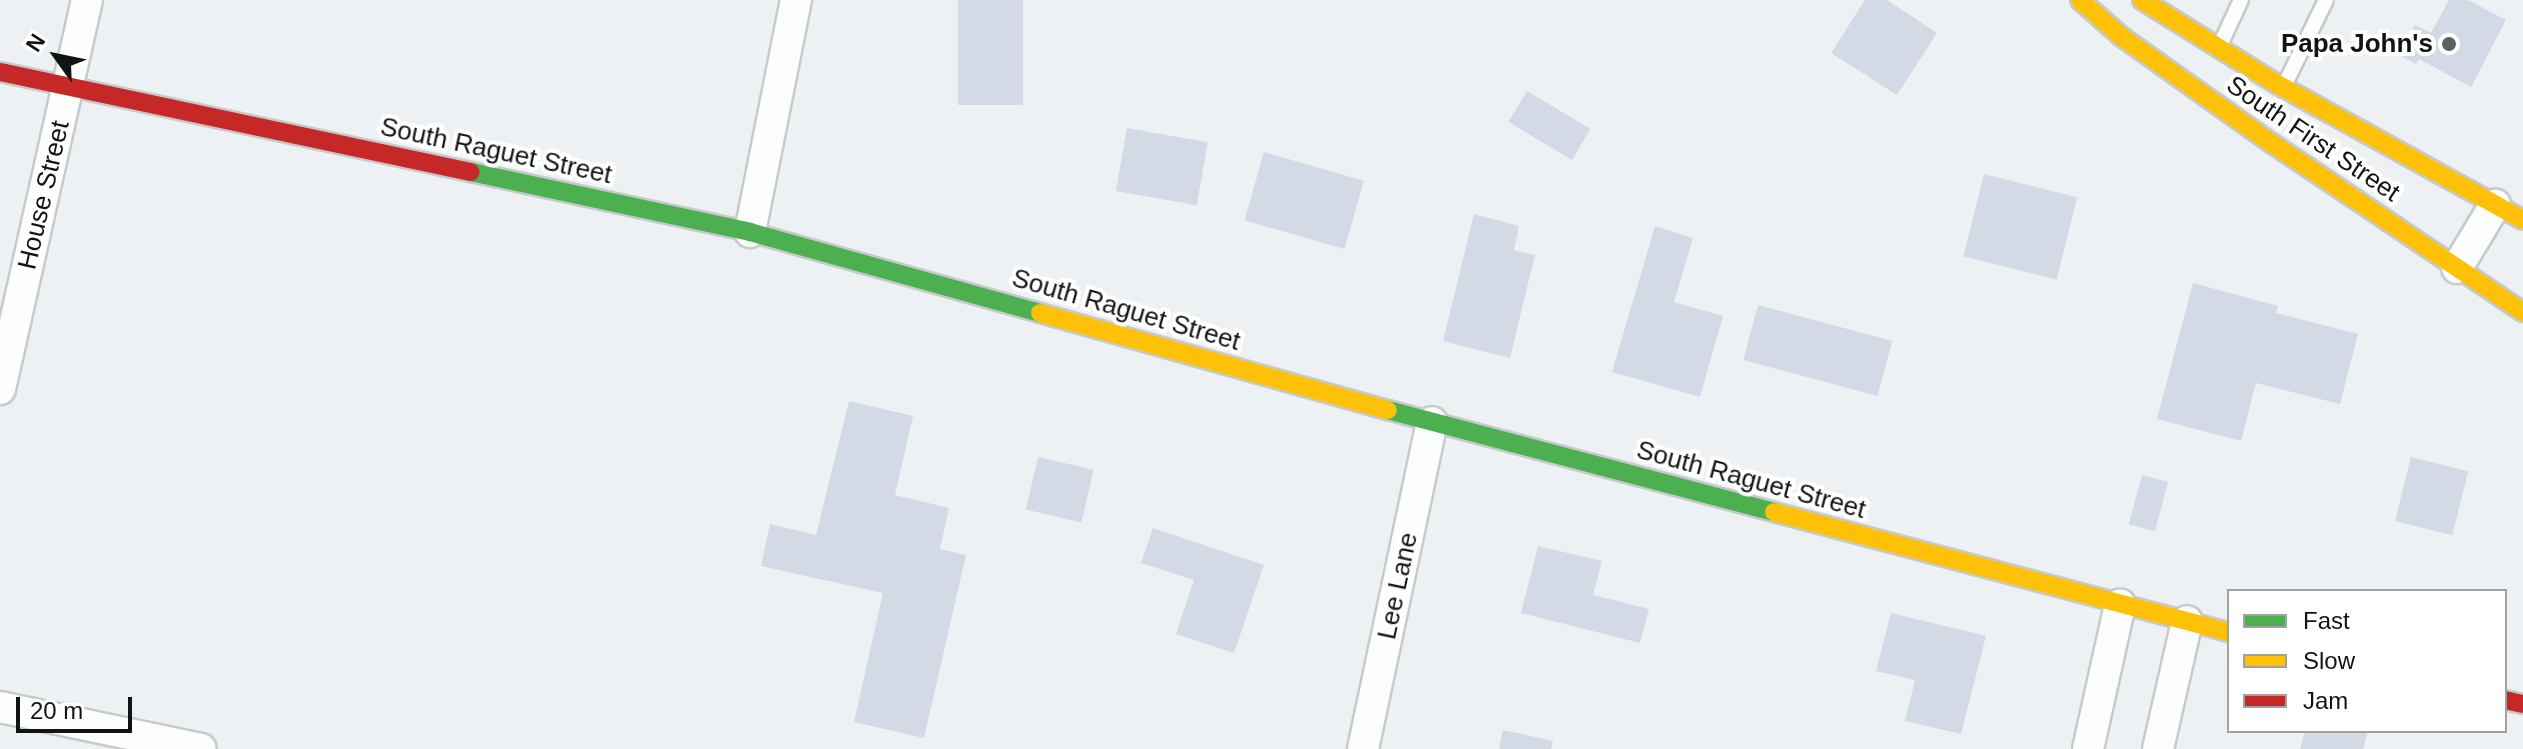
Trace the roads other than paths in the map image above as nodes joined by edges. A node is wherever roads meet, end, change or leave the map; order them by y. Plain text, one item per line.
1 (87, 0) edge
2 (796, 0) edge
3 (2080, 0) edge
4 (2142, 0) edge
5 (2241, 0) edge
6 (2326, 0) edge
7 (2219, 48) junction
8 (0, 72) edge
9 (68, 87) junction
10 (2283, 88) junction
11 (2495, 205) junction
12 (2523, 220) edge
13 (750, 232) junction
14 (2457, 268) junction
15 (2523, 312) edge
16 (0, 389) edge
17 (1432, 422) junction
18 (2120, 605) junction
19 (2187, 621) junction
20 (2227, 631) edge
21 (0, 707) edge
22 (201, 749) edge
23 (1363, 749) edge
24 (2088, 749) edge
25 (2158, 749) edge

1 - 9 street, House Street
2 - 13 street
3 - 14 street, South First Street
4 - 7 street, South First Street
5 - 7 lane
6 - 10 lane
7 - 10 street, South First Street
8 - 9 street, South Raguet Street
9 - 13 street, South Raguet Street
9 - 16 street, House Street
10 - 11 street, South First Street
11 - 12 street, South First Street
11 - 14 street
13 - 17 street, South Raguet Street
14 - 15 street, South First Street
17 - 18 street, South Raguet Street
17 - 23 street, Lee Lane
18 - 19 street, South Raguet Street
18 - 24 street
19 - 20 street, South Raguet Street
19 - 25 street
21 - 22 street

